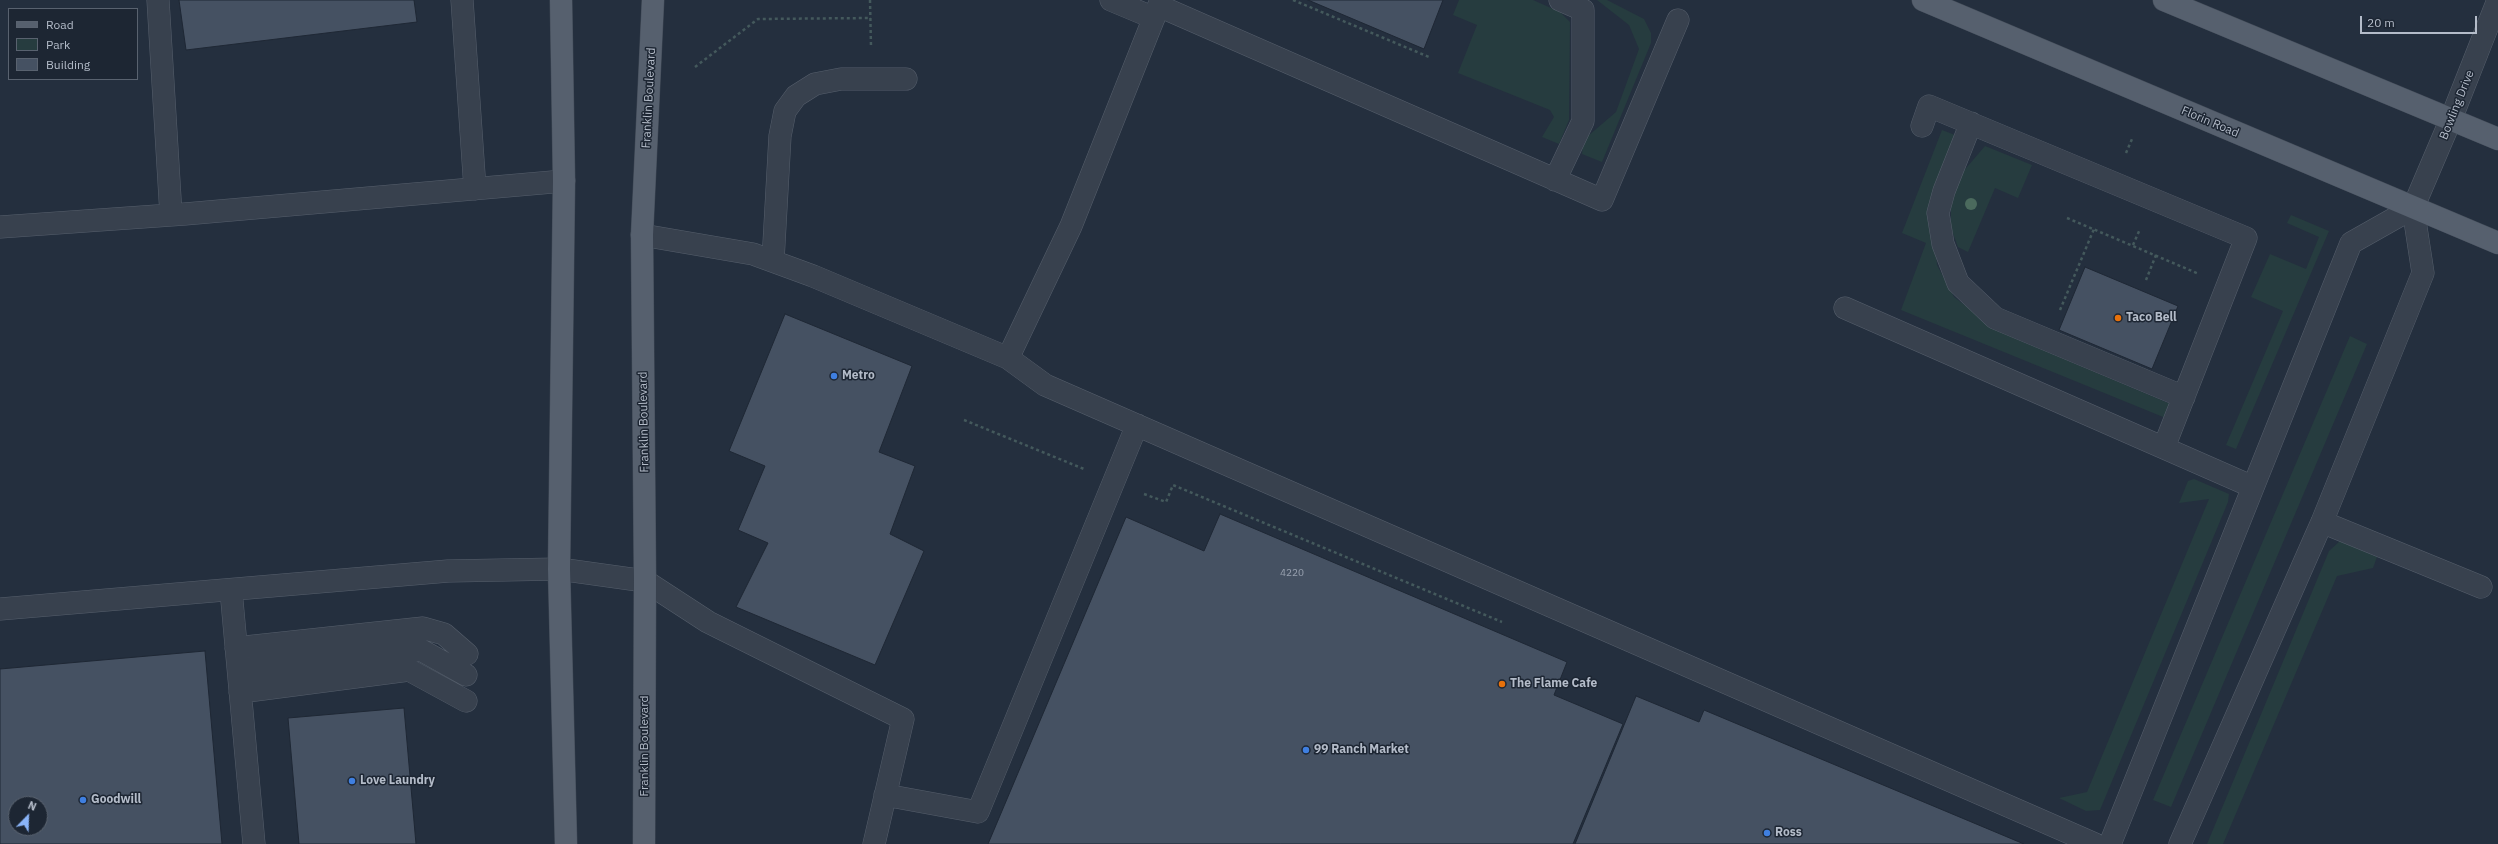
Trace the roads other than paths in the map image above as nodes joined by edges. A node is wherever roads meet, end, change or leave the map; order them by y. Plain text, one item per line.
1 (158, 0) edge
2 (462, 0) edge
3 (561, 0) edge
4 (653, 0) edge
5 (1111, 0) edge
6 (1560, 0) edge
7 (1923, 0) edge
8 (2164, 0) edge
9 (2498, 0) edge
10 (2191, 5) edge
11 (1158, 8) edge
12 (1678, 20) dead end
13 (906, 79) dead end
14 (2451, 120) junction
15 (1971, 123) junction
16 (1922, 126) dead end
17 (2498, 139) edge
18 (1556, 180) junction
19 (564, 181) junction
20 (475, 189) junction
21 (2413, 208) junction
22 (171, 215) junction
23 (0, 227) edge
24 (642, 235) junction
25 (2498, 243) edge
26 (773, 262) junction
27 (1845, 308) dead end
28 (1008, 358) junction
29 (2184, 397) junction
30 (1137, 425) junction
31 (2164, 447) junction
32 (2253, 487) junction
33 (2322, 522) junction
34 (559, 569) junction
35 (645, 581) junction
36 (2481, 587) dead end
37 (231, 590) junction
38 (0, 609) edge
39 (236, 648) junction
40 (238, 670) junction
41 (240, 692) junction
42 (466, 701) dead end
43 (885, 795) junction
44 (254, 844) edge
45 (566, 844) edge
46 (644, 844) edge
47 (874, 844) edge
48 (2095, 844) edge
49 (2110, 844) edge
50 (2180, 844) edge

1 - 22 street
2 - 20 street
3 - 19 main road
4 - 24 main road, Franklin Boulevard
5 - 11 street
6 - 18 street
7 - 21 main road, Florin Road
8 - 10 main road
9 - 14 street, Bowling Drive
10 - 14 main road
11 - 18 street
11 - 28 street
12 - 18 street
13 - 26 street
14 - 17 main road
14 - 21 street, Bowling Drive
15 - 16 street
15 - 29 street
15 - 29 street
19 - 20 street
19 - 34 main road
20 - 22 street
21 - 25 main road, Florin Road
21 - 32 street
21 - 33 street
22 - 23 street
24 - 26 street
24 - 35 main road, Franklin Boulevard
26 - 28 street
27 - 31 street
28 - 30 street
29 - 31 street
30 - 43 street
30 - 48 street
31 - 32 street
32 - 49 street
33 - 36 street
33 - 50 street
34 - 35 street
34 - 37 street
34 - 45 main road
35 - 43 street
35 - 46 main road, Franklin Boulevard
37 - 38 street
37 - 39 street
39 - 40 street
39 - 40 street
40 - 41 street
41 - 42 street
41 - 44 street
43 - 47 street

